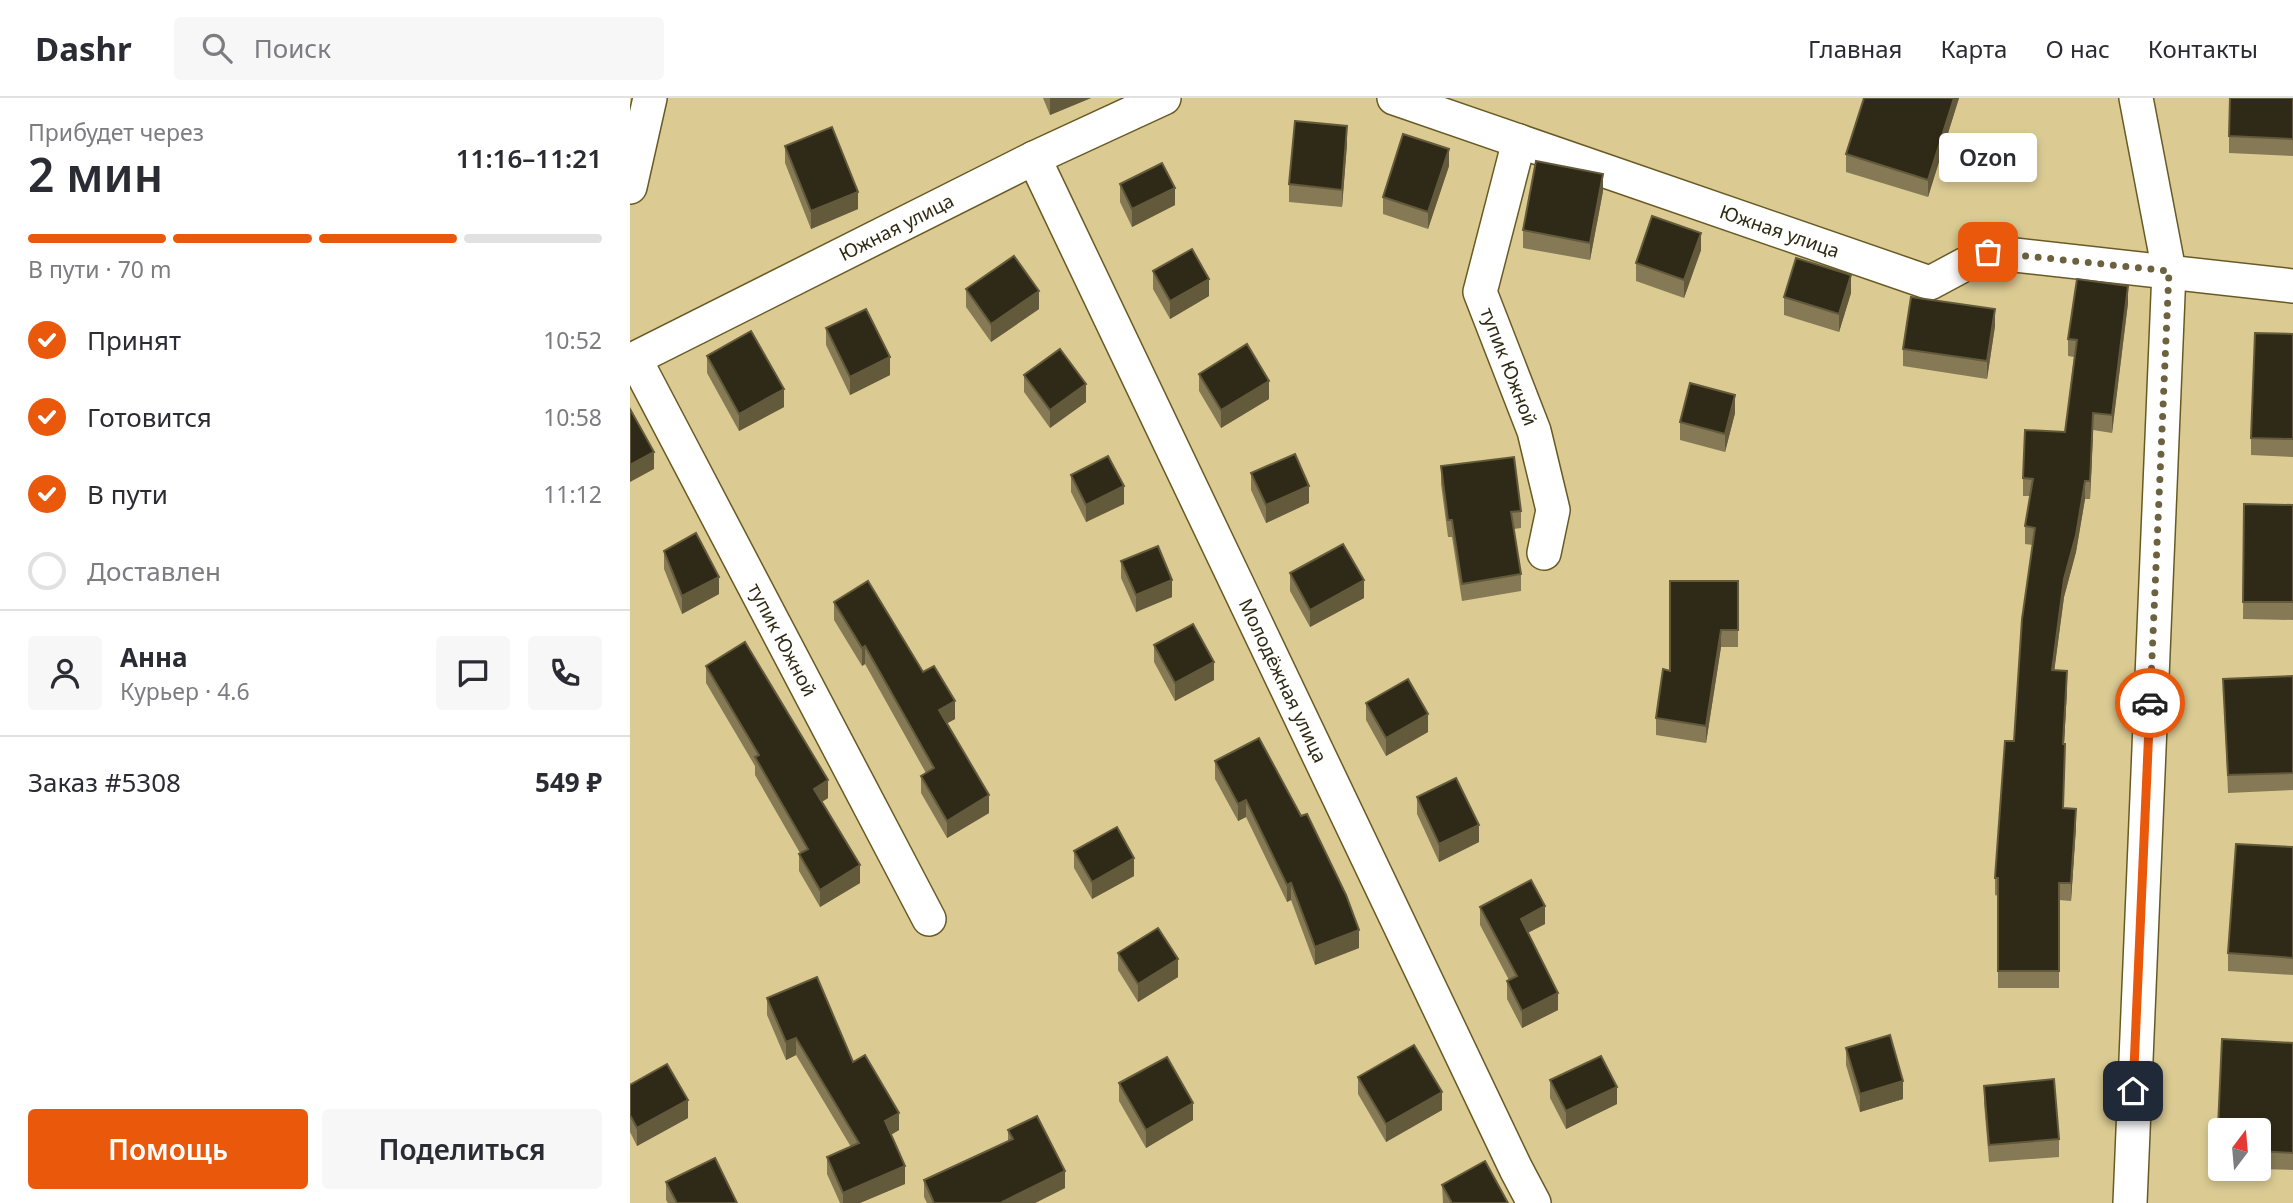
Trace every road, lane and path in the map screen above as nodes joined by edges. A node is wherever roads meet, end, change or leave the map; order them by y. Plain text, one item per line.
1 (650, 98) edge
2 (1164, 98) edge
3 (1394, 98) edge
4 (2136, 98) edge
5 (1519, 141) junction
6 (1034, 158) junction
7 (630, 187) edge
8 (2169, 271) junction
9 (2293, 286) edge
10 (633, 360) edge
11 (1544, 553) dead end
12 (929, 919) dead end
13 (1534, 1203) edge
14 (2130, 1203) edge

1 - 7 street
2 - 6 street, Южная улица
3 - 5 street, Южная улица
4 - 8 street
5 - 8 street, Южная улица
5 - 11 street, тупик Южной
6 - 10 street, Южная улица
6 - 13 street, Молодёжная улица
8 - 9 street, Южная улица
8 - 14 street
10 - 12 street, тупик Южной

